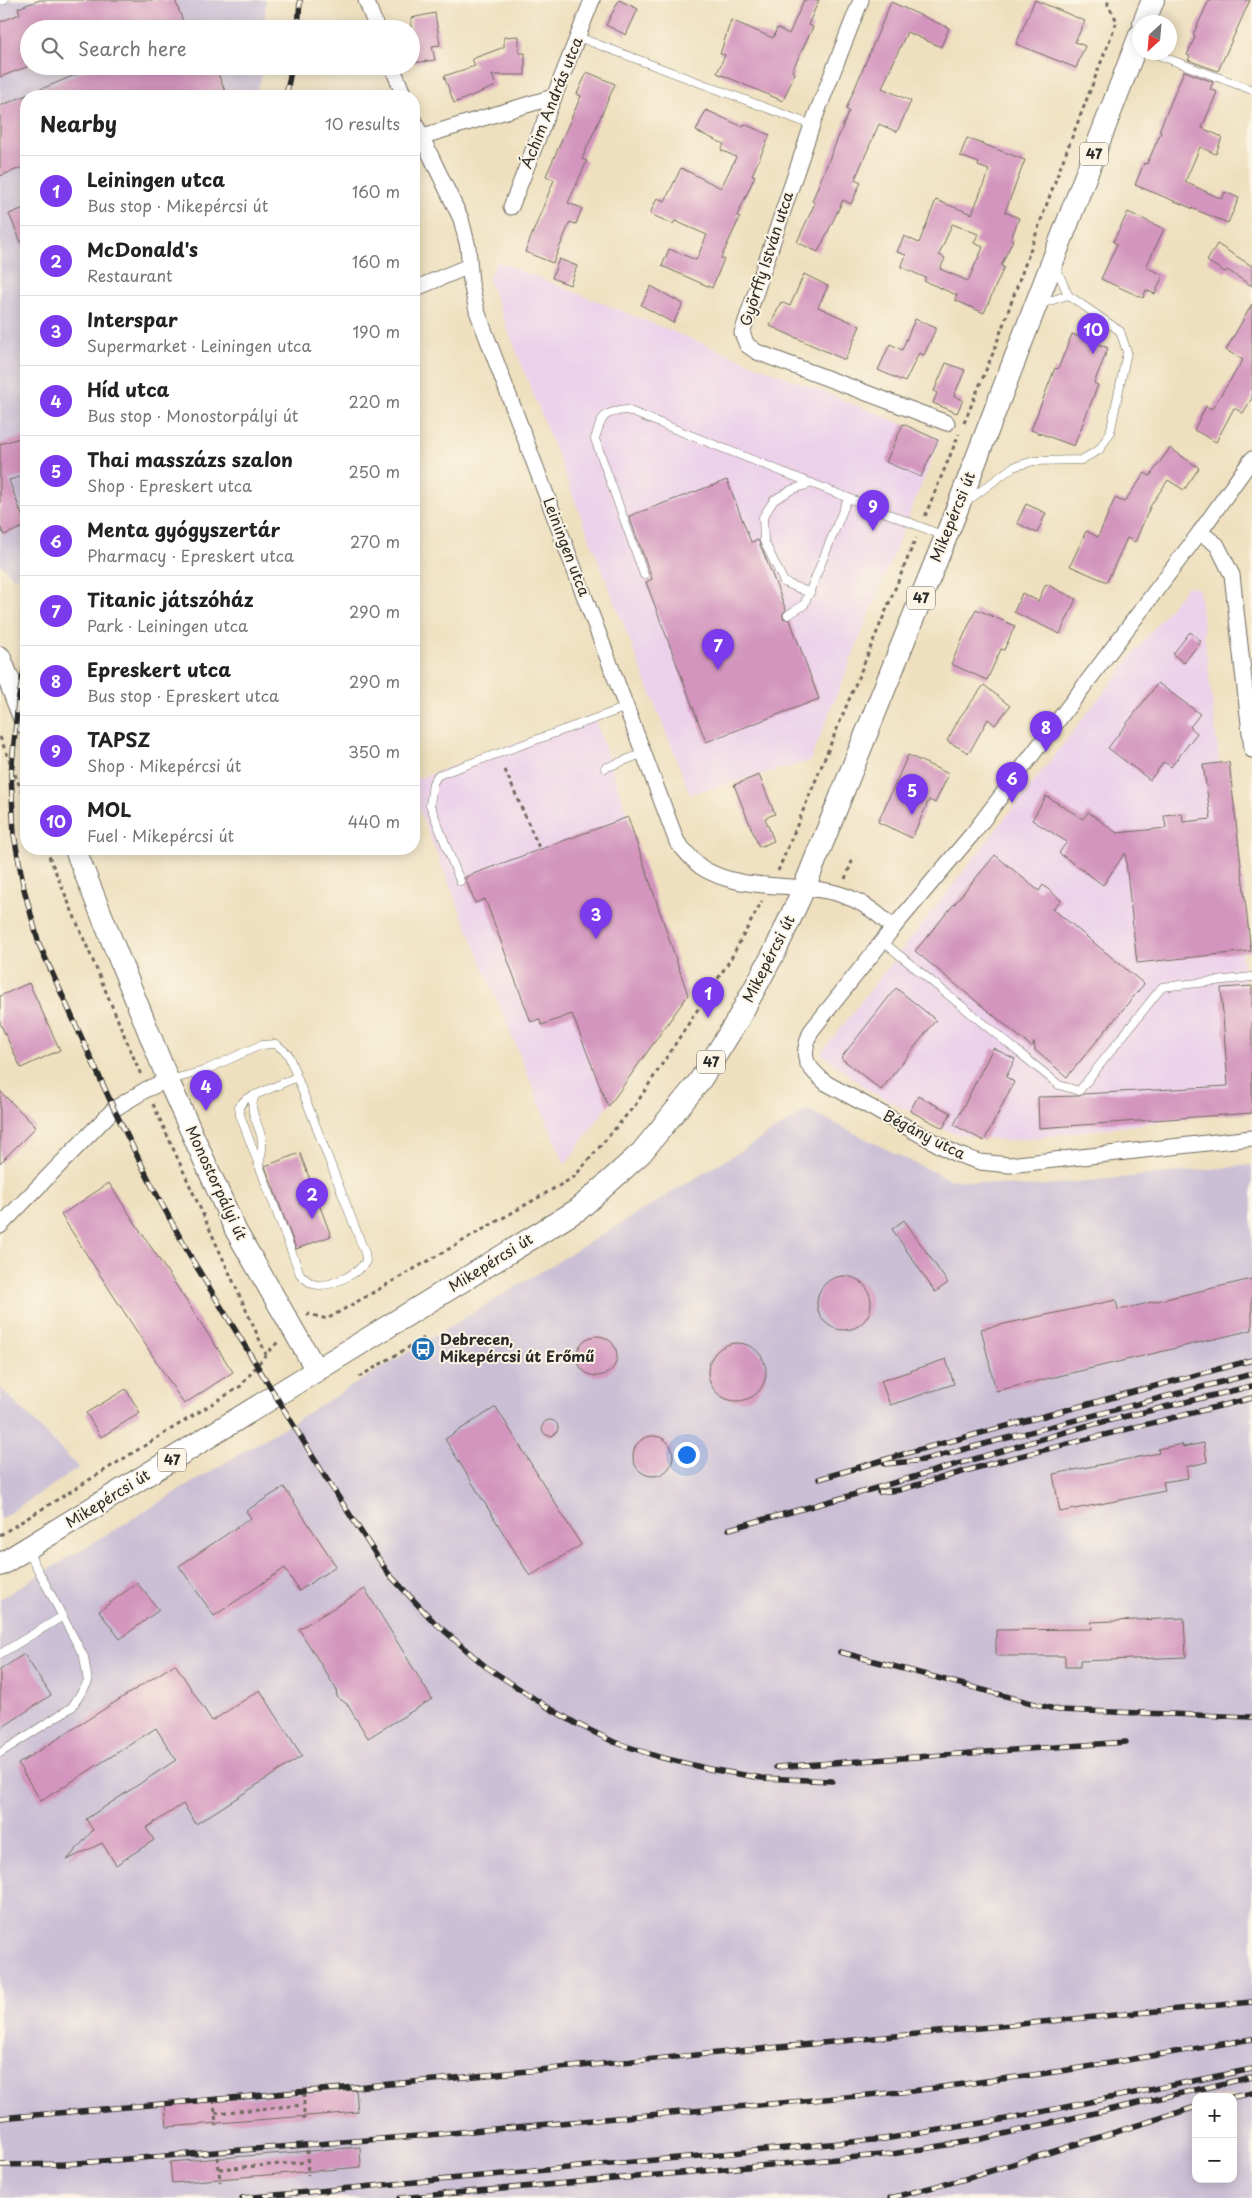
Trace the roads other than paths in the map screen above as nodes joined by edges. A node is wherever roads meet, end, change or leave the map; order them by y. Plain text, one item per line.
1 (4, 0) edge
2 (366, 0) edge
3 (592, 0) edge
4 (861, 0) edge
5 (1153, 0) edge
6 (0, 1) edge
7 (1147, 15) edge
8 (374, 20) edge
9 (578, 37) junction
10 (1135, 60) edge
11 (1176, 60) edge
12 (396, 75) edge
13 (402, 90) edge
14 (1252, 90) edge
15 (553, 97) junction
16 (812, 125) junction
17 (420, 137) joint
18 (511, 207) dead end
19 (1054, 261) junction
20 (470, 266) junction
21 (420, 287) edge
22 (1068, 295) junction
23 (1036, 306) junction
24 (947, 423) dead end
25 (1252, 459) edge
26 (812, 483) junction
27 (848, 498) junction
28 (957, 509) junction
29 (1200, 532) junction
30 (945, 537) junction
31 (644, 575) dead end
32 (810, 593) junction
33 (788, 615) dead end
34 (0, 657) edge
35 (627, 708) junction
36 (20, 709) edge
37 (1252, 750) edge
38 (644, 753) junction
39 (605, 768) dead end
40 (77, 855) edge
41 (460, 881) dead end
42 (804, 888) junction
43 (893, 928) junction
44 (882, 941) junction
45 (1252, 977) edge
46 (297, 1076) junction
47 (168, 1080) junction
48 (255, 1095) junction
49 (1252, 1138) edge
50 (259, 1165) junction
51 (0, 1226) edge
52 (317, 1371) junction
53 (27, 1549) junction
54 (0, 1565) edge
55 (63, 1616) junction
56 (0, 1654) edge
57 (0, 1753) edge

1 - 6 lane
2 - 8 street
3 - 9 street, Áchim András utca
4 - 16 street, Györffy István utca
5 - 7 main road
9 - 15 street, Áchim András utca
9 - 16 lane
10 - 19 main road, Mikepércsi út / 47
11 - 14 lane
12 - 13 street
15 - 17 street
15 - 18 street, Áchim András utca
16 - 24 street, Györffy István utca
17 - 20 street, Leiningen utca
19 - 22 lane
19 - 23 main road, Mikepércsi út / 47
20 - 21 street
20 - 35 street, Leiningen utca
22 - 23 lane
22 - 28 lane
23 - 28 main road, Mikepércsi út / 47
25 - 29 street, Bégány utca
26 - 27 lane
26 - 31 lane
26 - 32 lane
27 - 30 lane
27 - 32 lane
28 - 30 main road, Mikepércsi út / 47
29 - 37 street
29 - 43 street, Bégány utca
30 - 42 main road, Mikepércsi út / 47
32 - 33 lane
34 - 36 street
35 - 38 street, Leiningen utca
35 - 41 lane
38 - 39 lane
38 - 42 street, Leiningen utca
40 - 47 street, Monostorpályi út
42 - 43 street, Leiningen utca
42 - 52 main road, Mikepércsi út / 47
43 - 44 street, Bégány utca
44 - 45 lane
44 - 49 street, Bégány utca
46 - 47 lane
46 - 48 lane
46 - 50 lane
47 - 51 street
47 - 52 street, Monostorpályi út
48 - 50 lane
48 - 50 lane
52 - 53 main road, Mikepércsi út / 47
53 - 54 main road, Mikepércsi út / 47
53 - 55 lane
55 - 56 lane
55 - 57 lane

